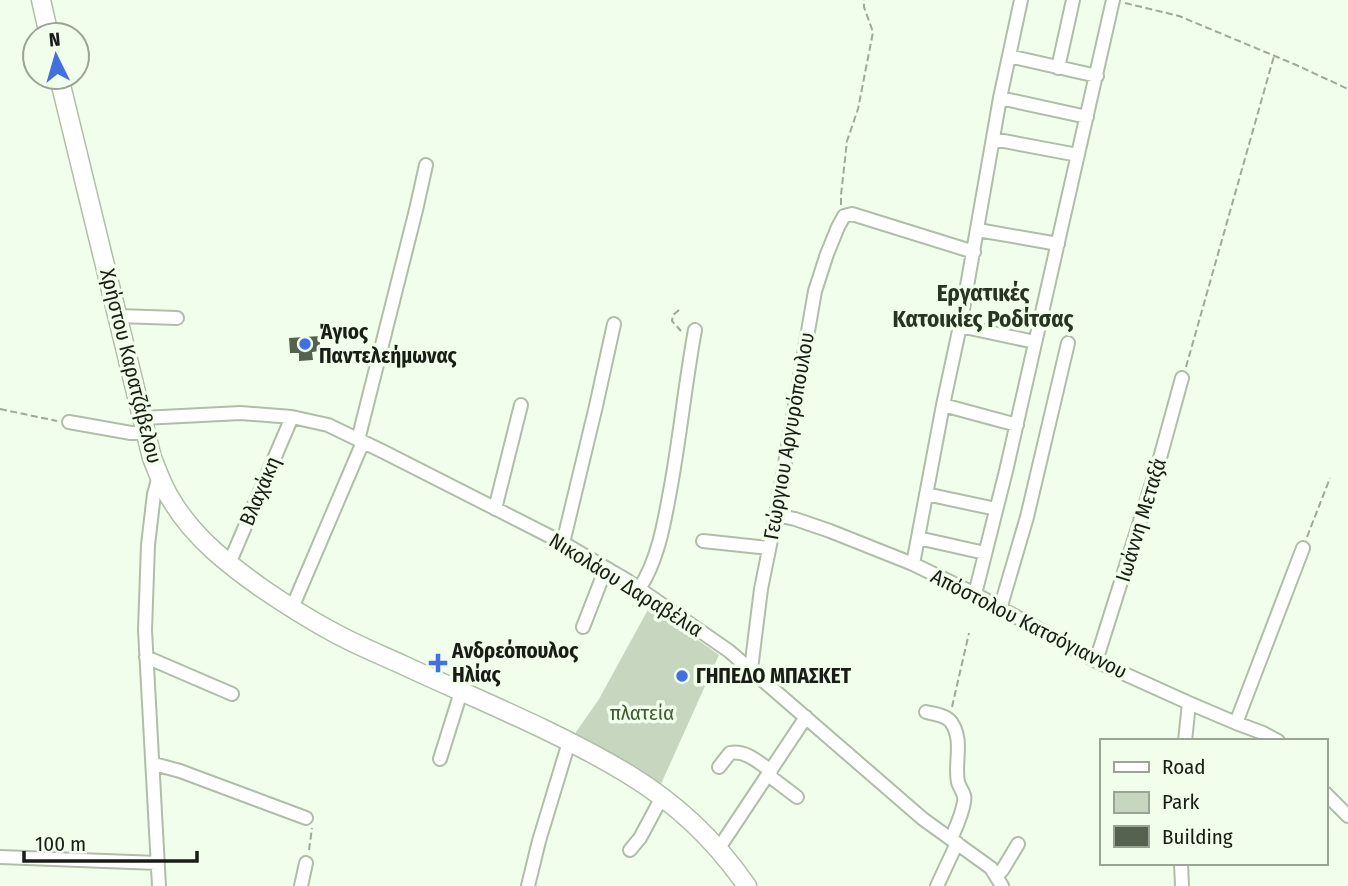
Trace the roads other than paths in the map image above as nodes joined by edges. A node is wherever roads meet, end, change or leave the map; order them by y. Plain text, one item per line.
1 (41, 0) edge
2 (1021, 0) edge
3 (1073, 0) edge
4 (1119, 1) edge
5 (46, 21) edge
6 (1009, 56) junction
7 (1058, 68) junction
8 (1097, 76) junction
9 (62, 91) edge
10 (1000, 98) junction
11 (1087, 117) junction
12 (993, 139) junction
13 (1078, 155) junction
14 (426, 165) dead end
15 (978, 230) junction
16 (1058, 244) junction
17 (974, 252) junction
18 (118, 316) junction
19 (177, 318) dead end
20 (614, 324) dead end
21 (960, 326) junction
22 (694, 335) road end
23 (1035, 342) junction
24 (1068, 343) dead end
25 (1182, 378) road end
26 (521, 405) dead end
27 (943, 405) junction
28 (292, 417) junction
29 (69, 422) road end
30 (144, 425) junction
31 (1017, 425) junction
32 (360, 441) junction
33 (159, 476) junction
34 (926, 494) junction
35 (495, 509) junction
36 (996, 509) junction
37 (776, 515) junction
38 (918, 538) junction
39 (703, 541) dead end
40 (562, 543) junction
41 (769, 548) junction
42 (1303, 548) road end
43 (985, 552) junction
44 (229, 564) junction
45 (913, 564) junction
46 (606, 568) junction
47 (639, 589) junction
48 (975, 594) junction
49 (292, 608) junction
50 (1000, 609) junction
51 (583, 627) dead end
52 (146, 657) junction
53 (1096, 661) junction
54 (751, 669) junction
55 (461, 692) junction
56 (232, 694) dead end
57 (1189, 703) junction
58 (926, 712) dead end
59 (806, 717) junction
60 (1236, 723) junction
61 (1185, 739) edge
62 (1274, 739) edge
63 (569, 742) junction
64 (440, 759) dead end
65 (154, 764) junction
66 (719, 767) dead end
67 (769, 773) junction
68 (1327, 795) edge
69 (663, 797) junction
70 (797, 797) dead end
71 (1348, 816) edge
72 (306, 818) road end
73 (954, 841) junction
74 (1018, 844) dead end
75 (719, 848) junction
76 (630, 850) dead end
77 (0, 857) edge
78 (158, 863) junction
79 (306, 863) road end
80 (1181, 865) edge
81 (999, 881) edge
82 (159, 886) edge
83 (301, 886) edge
84 (528, 886) edge
85 (747, 886) edge
86 (937, 886) edge
87 (1181, 886) edge

1 - 5 street
2 - 6 street
3 - 7 street
4 - 8 street
6 - 7 street
6 - 10 street
7 - 8 street
8 - 11 street
9 - 18 street, Χρήστου Καρατζάβελου
10 - 11 street
10 - 12 street
11 - 13 street
12 - 13 street
12 - 15 street
13 - 16 street
14 - 32 street
15 - 16 street
15 - 17 street
16 - 23 street
17 - 21 street
17 - 37 street, Γεώργιου Αργυρόπουλου
18 - 19 street
18 - 30 street, Χρήστου Καρατζάβελου
20 - 40 street
21 - 23 street
21 - 27 street
22 - 47 street
23 - 31 street
24 - 50 street
25 - 53 street, Ιωάννη Μεταξά
26 - 35 street
27 - 31 street
27 - 34 street
28 - 30 street, Νικολάου Δαραβέλια
28 - 32 street, Νικολάου Δαραβέλια
28 - 44 street, Βλαχάκη
29 - 30 street, Νικολάου Δαραβέλια
30 - 33 street, Χρήστου Καρατζάβελου
31 - 36 street
32 - 35 street, Νικολάου Δαραβέλια
32 - 49 street
33 - 44 street, Χρήστου Καρατζάβελου
33 - 52 street
34 - 36 street
34 - 38 street
35 - 40 street, Νικολάου Δαραβέλια
36 - 43 street
37 - 41 street, Γεώργιου Αργυρόπουλου
37 - 45 street, Απόστολου Κατσόγιαννου
38 - 43 street
38 - 45 street
39 - 41 street
40 - 46 street, Νικολάου Δαραβέλια
41 - 54 street, Γεώργιου Αργυρόπουλου
42 - 60 street
43 - 48 street
44 - 49 street, Χρήστου Καρατζάβελου
45 - 48 street, Απόστολου Κατσόγιαννου
46 - 47 street, Νικολάου Δαραβέλια
46 - 51 street
47 - 54 street, Νικολάου Δαραβέλια
48 - 50 street, Απόστολου Κατσόγιαννου
49 - 55 street, Χρήστου Καρατζάβελου
50 - 53 street, Απόστολου Κατσόγιαννου
52 - 56 street
52 - 65 street
53 - 57 street, Απόστολου Κατσόγιαννου
54 - 59 street, Νικολάου Δαραβέλια
55 - 63 street, Χρήστου Καρατζάβελου
55 - 64 street
57 - 60 street, Απόστολου Κατσόγιαννου
57 - 61 street
58 - 73 street
59 - 67 street
59 - 73 street, Νικολάου Δαραβέλια
60 - 62 street, Απόστολου Κατσόγιαννου
63 - 69 street, Χρήστου Καρατζάβελου
63 - 84 street
65 - 72 street
65 - 78 street
66 - 67 street
67 - 70 street
67 - 75 street
68 - 71 street
69 - 75 street, Χρήστου Καρατζάβελου
69 - 76 street
73 - 81 street, Νικολάου Δαραβέλια
73 - 86 street
74 - 81 street
75 - 85 street, Χρήστου Καρατζάβελου
77 - 78 street
78 - 82 street
79 - 83 street
80 - 87 street

